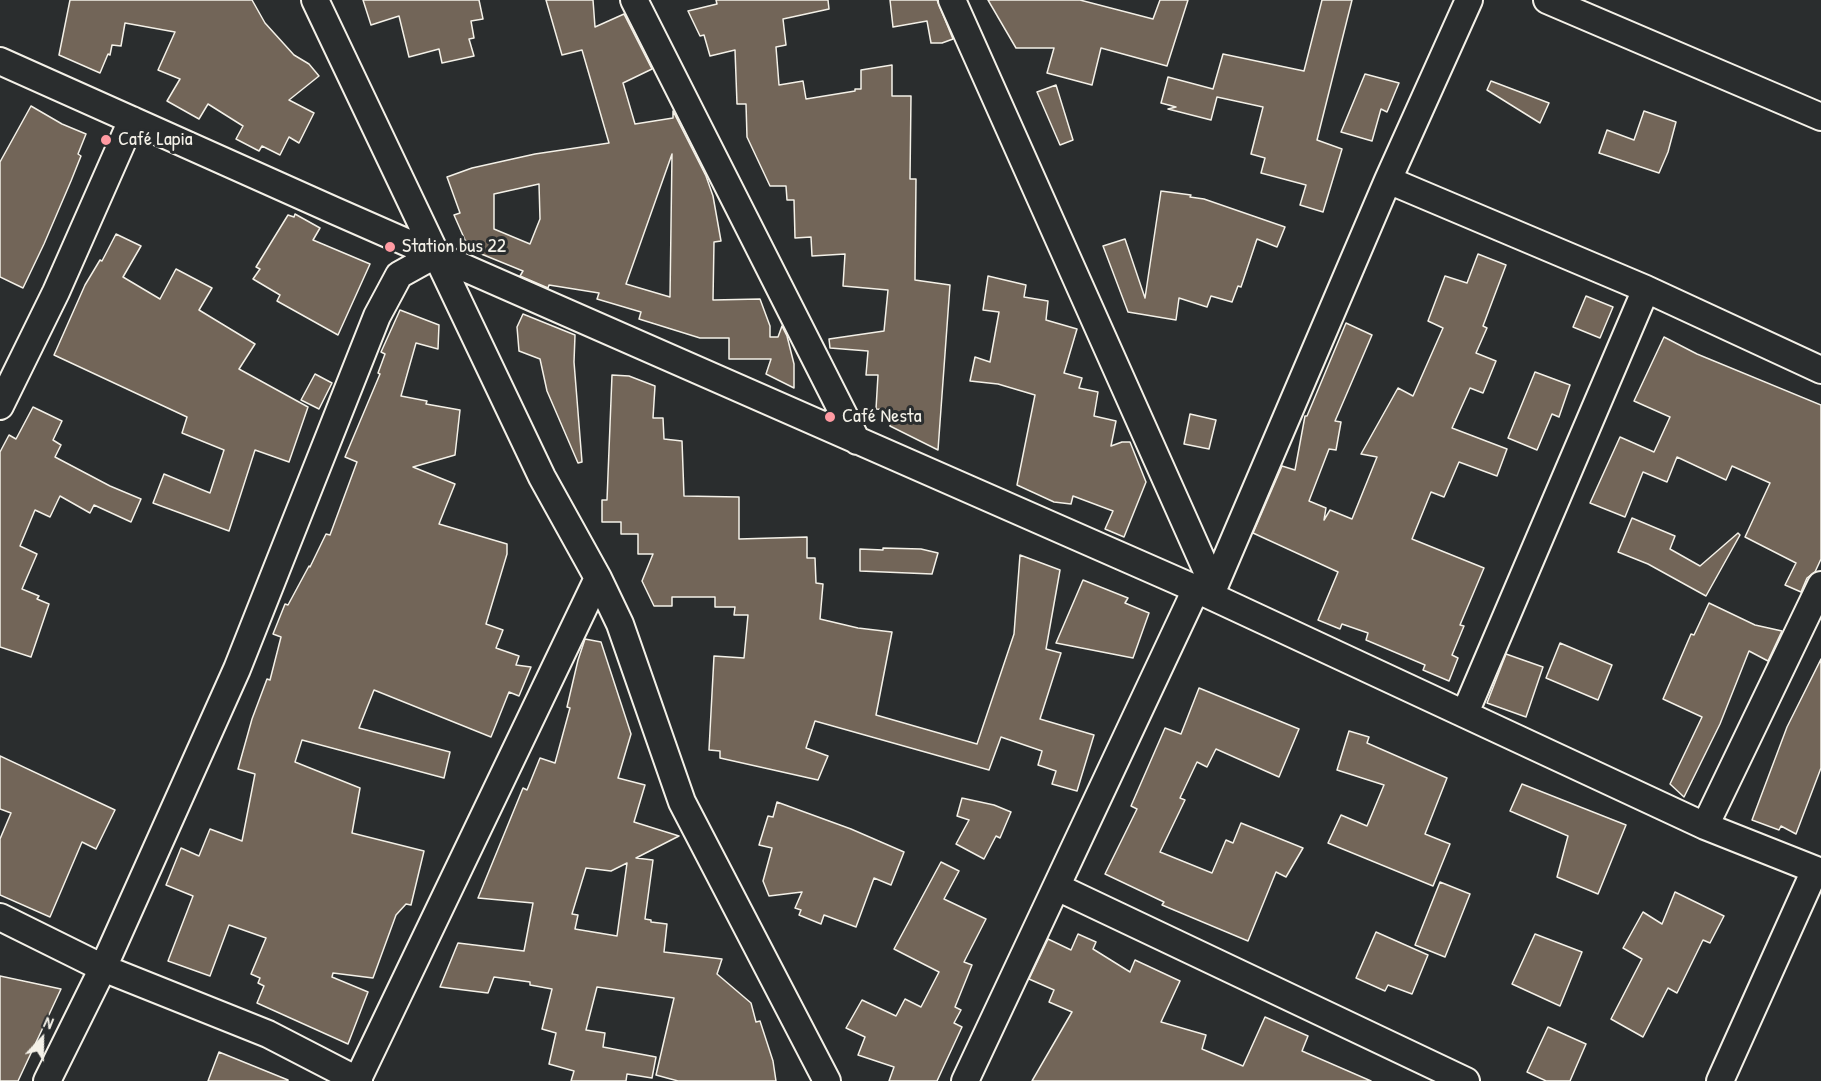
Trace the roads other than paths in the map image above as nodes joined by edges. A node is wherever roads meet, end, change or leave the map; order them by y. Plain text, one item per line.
1 (315, 0) edge
2 (634, 0) edge
3 (952, 0) edge
4 (1469, 0) edge
5 (1547, 0) edge
6 (0, 61) edge
7 (1821, 117) edge
8 (132, 120) junction
9 (1388, 180) junction
10 (435, 255) junction
11 (1646, 289) junction
12 (1821, 370) edge
13 (0, 406) edge
14 (856, 441) junction
15 (598, 578) junction
16 (1821, 585) edge
17 (1205, 588) junction
18 (1465, 713) junction
19 (1705, 826) junction
20 (1818, 871) edge
21 (1057, 887) junction
22 (0, 917) edge
23 (103, 968) junction
24 (47, 1081) edge
25 (358, 1081) edge
26 (827, 1081) edge
27 (965, 1081) edge
28 (1466, 1081) edge
29 (1720, 1081) edge

1 - 10 street
2 - 14 street
3 - 17 street
4 - 9 street
5 - 7 street
6 - 8 street
8 - 10 street
8 - 13 street
9 - 11 street
9 - 17 street
10 - 14 street
10 - 15 street
10 - 23 street
11 - 12 street
11 - 18 street
14 - 17 street
15 - 25 street
15 - 26 street
16 - 19 street
17 - 18 street
17 - 21 street
18 - 19 street
19 - 20 street
20 - 29 street
21 - 27 street
21 - 28 street
22 - 23 street
23 - 24 street
23 - 25 street

